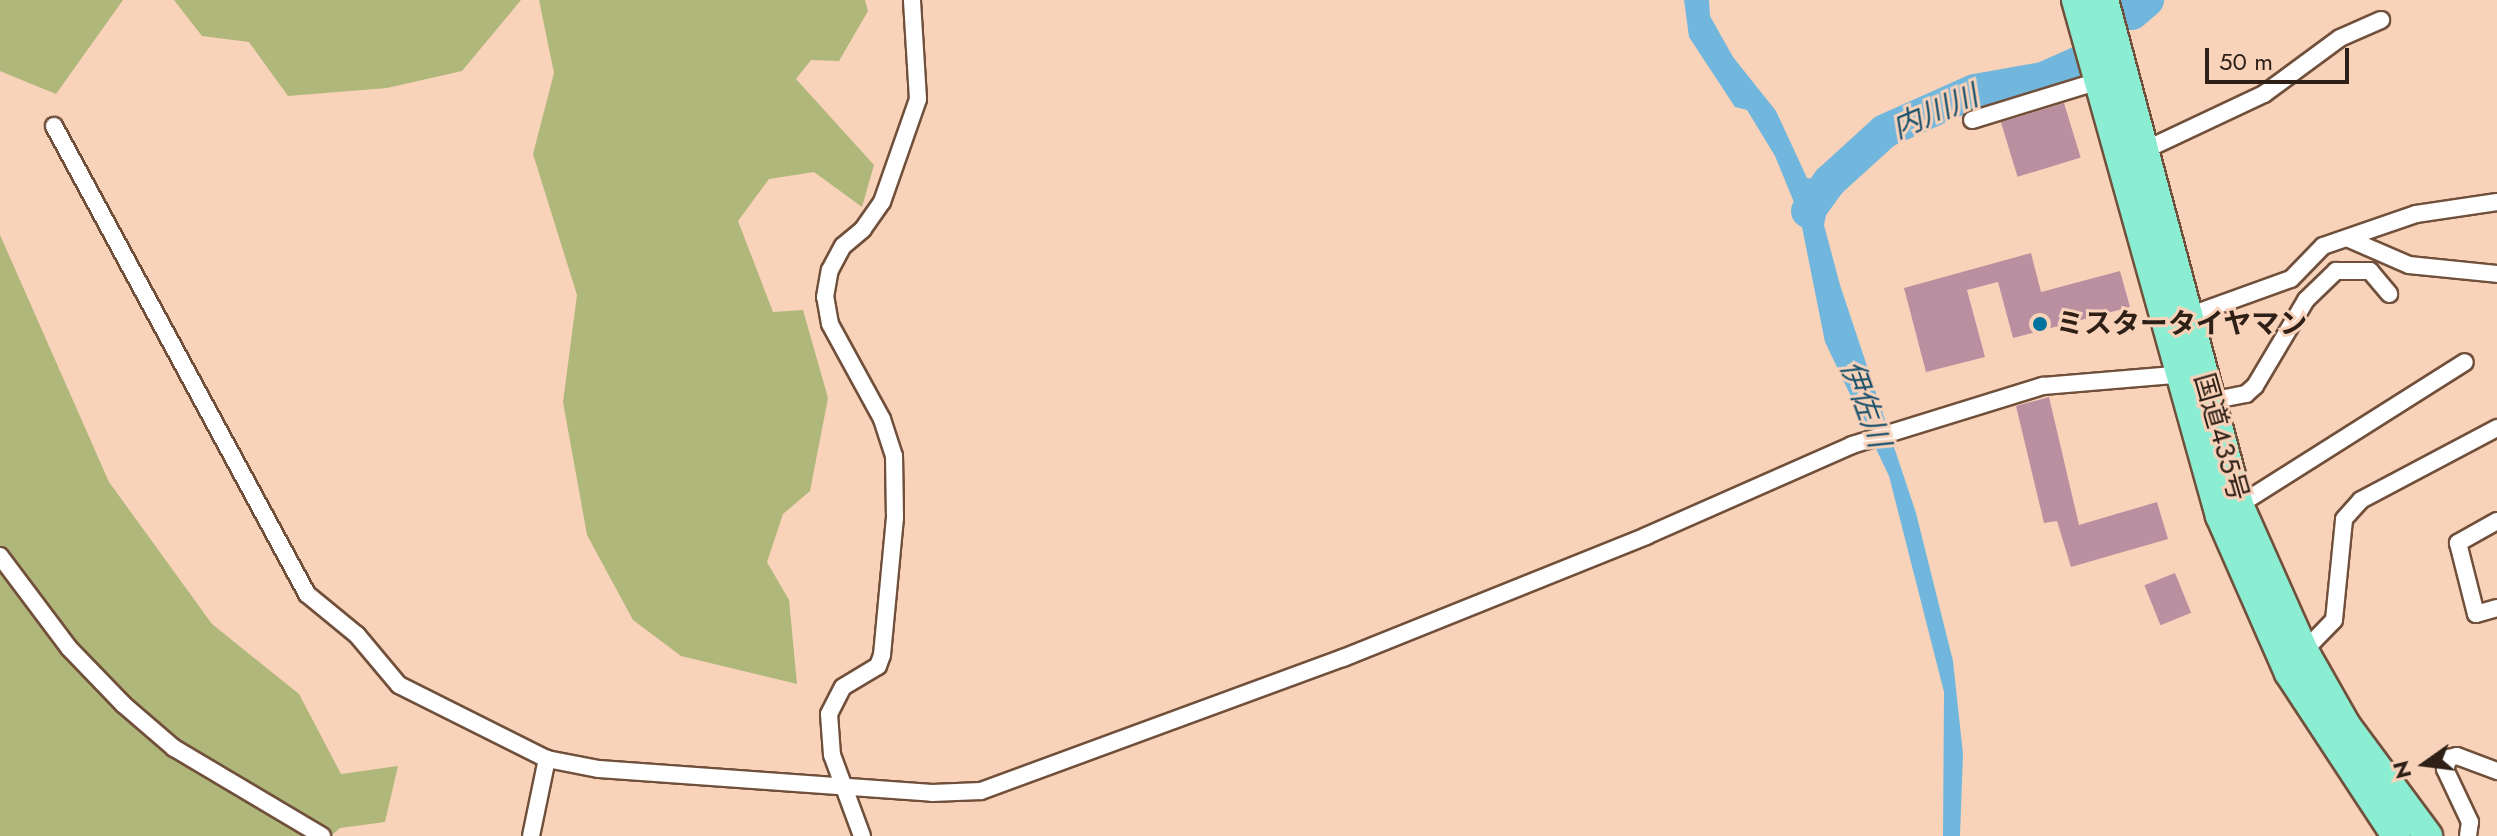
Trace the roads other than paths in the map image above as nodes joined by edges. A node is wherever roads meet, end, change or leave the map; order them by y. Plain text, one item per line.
1 (912, 0) edge
2 (2076, 0) edge
3 (2112, 4) edge
4 (2381, 20) dead end
5 (2102, 80) junction
6 (1972, 120) dead end
7 (54, 126) dead end
8 (2145, 150) junction
9 (2497, 202) edge
10 (2349, 239) junction
11 (2497, 274) edge
12 (2389, 294) dead end
13 (2188, 316) junction
14 (2465, 362) dead end
15 (2191, 373) junction
16 (2210, 401) junction
17 (2497, 428) edge
18 (2239, 505) junction
19 (2497, 521) edge
20 (0, 556) edge
21 (2497, 608) edge
22 (2304, 651) junction
23 (547, 759) junction
24 (2497, 771) edge
25 (843, 786) junction
26 (322, 836) edge
27 (531, 836) edge
28 (862, 836) edge
29 (2396, 836) edge
30 (2428, 836) edge
31 (2468, 836) edge

1 - 25 street
2 - 5 highway, 国道435号
3 - 8 highway, 国道435号
4 - 8 street
5 - 6 street
5 - 15 highway, 国道435号
7 - 23 street
8 - 13 highway, 国道435号
9 - 10 street
10 - 11 street
10 - 13 street
12 - 16 street
13 - 15 highway, 国道435号
14 - 18 street
15 - 16 highway, 国道435号
15 - 25 street
15 - 29 highway, 国道435号
16 - 18 highway, 国道435号
17 - 22 street
18 - 22 highway, 国道435号
19 - 21 street
20 - 26 street
22 - 30 highway, 国道435号
23 - 25 street
23 - 27 street
24 - 31 street
25 - 28 street

